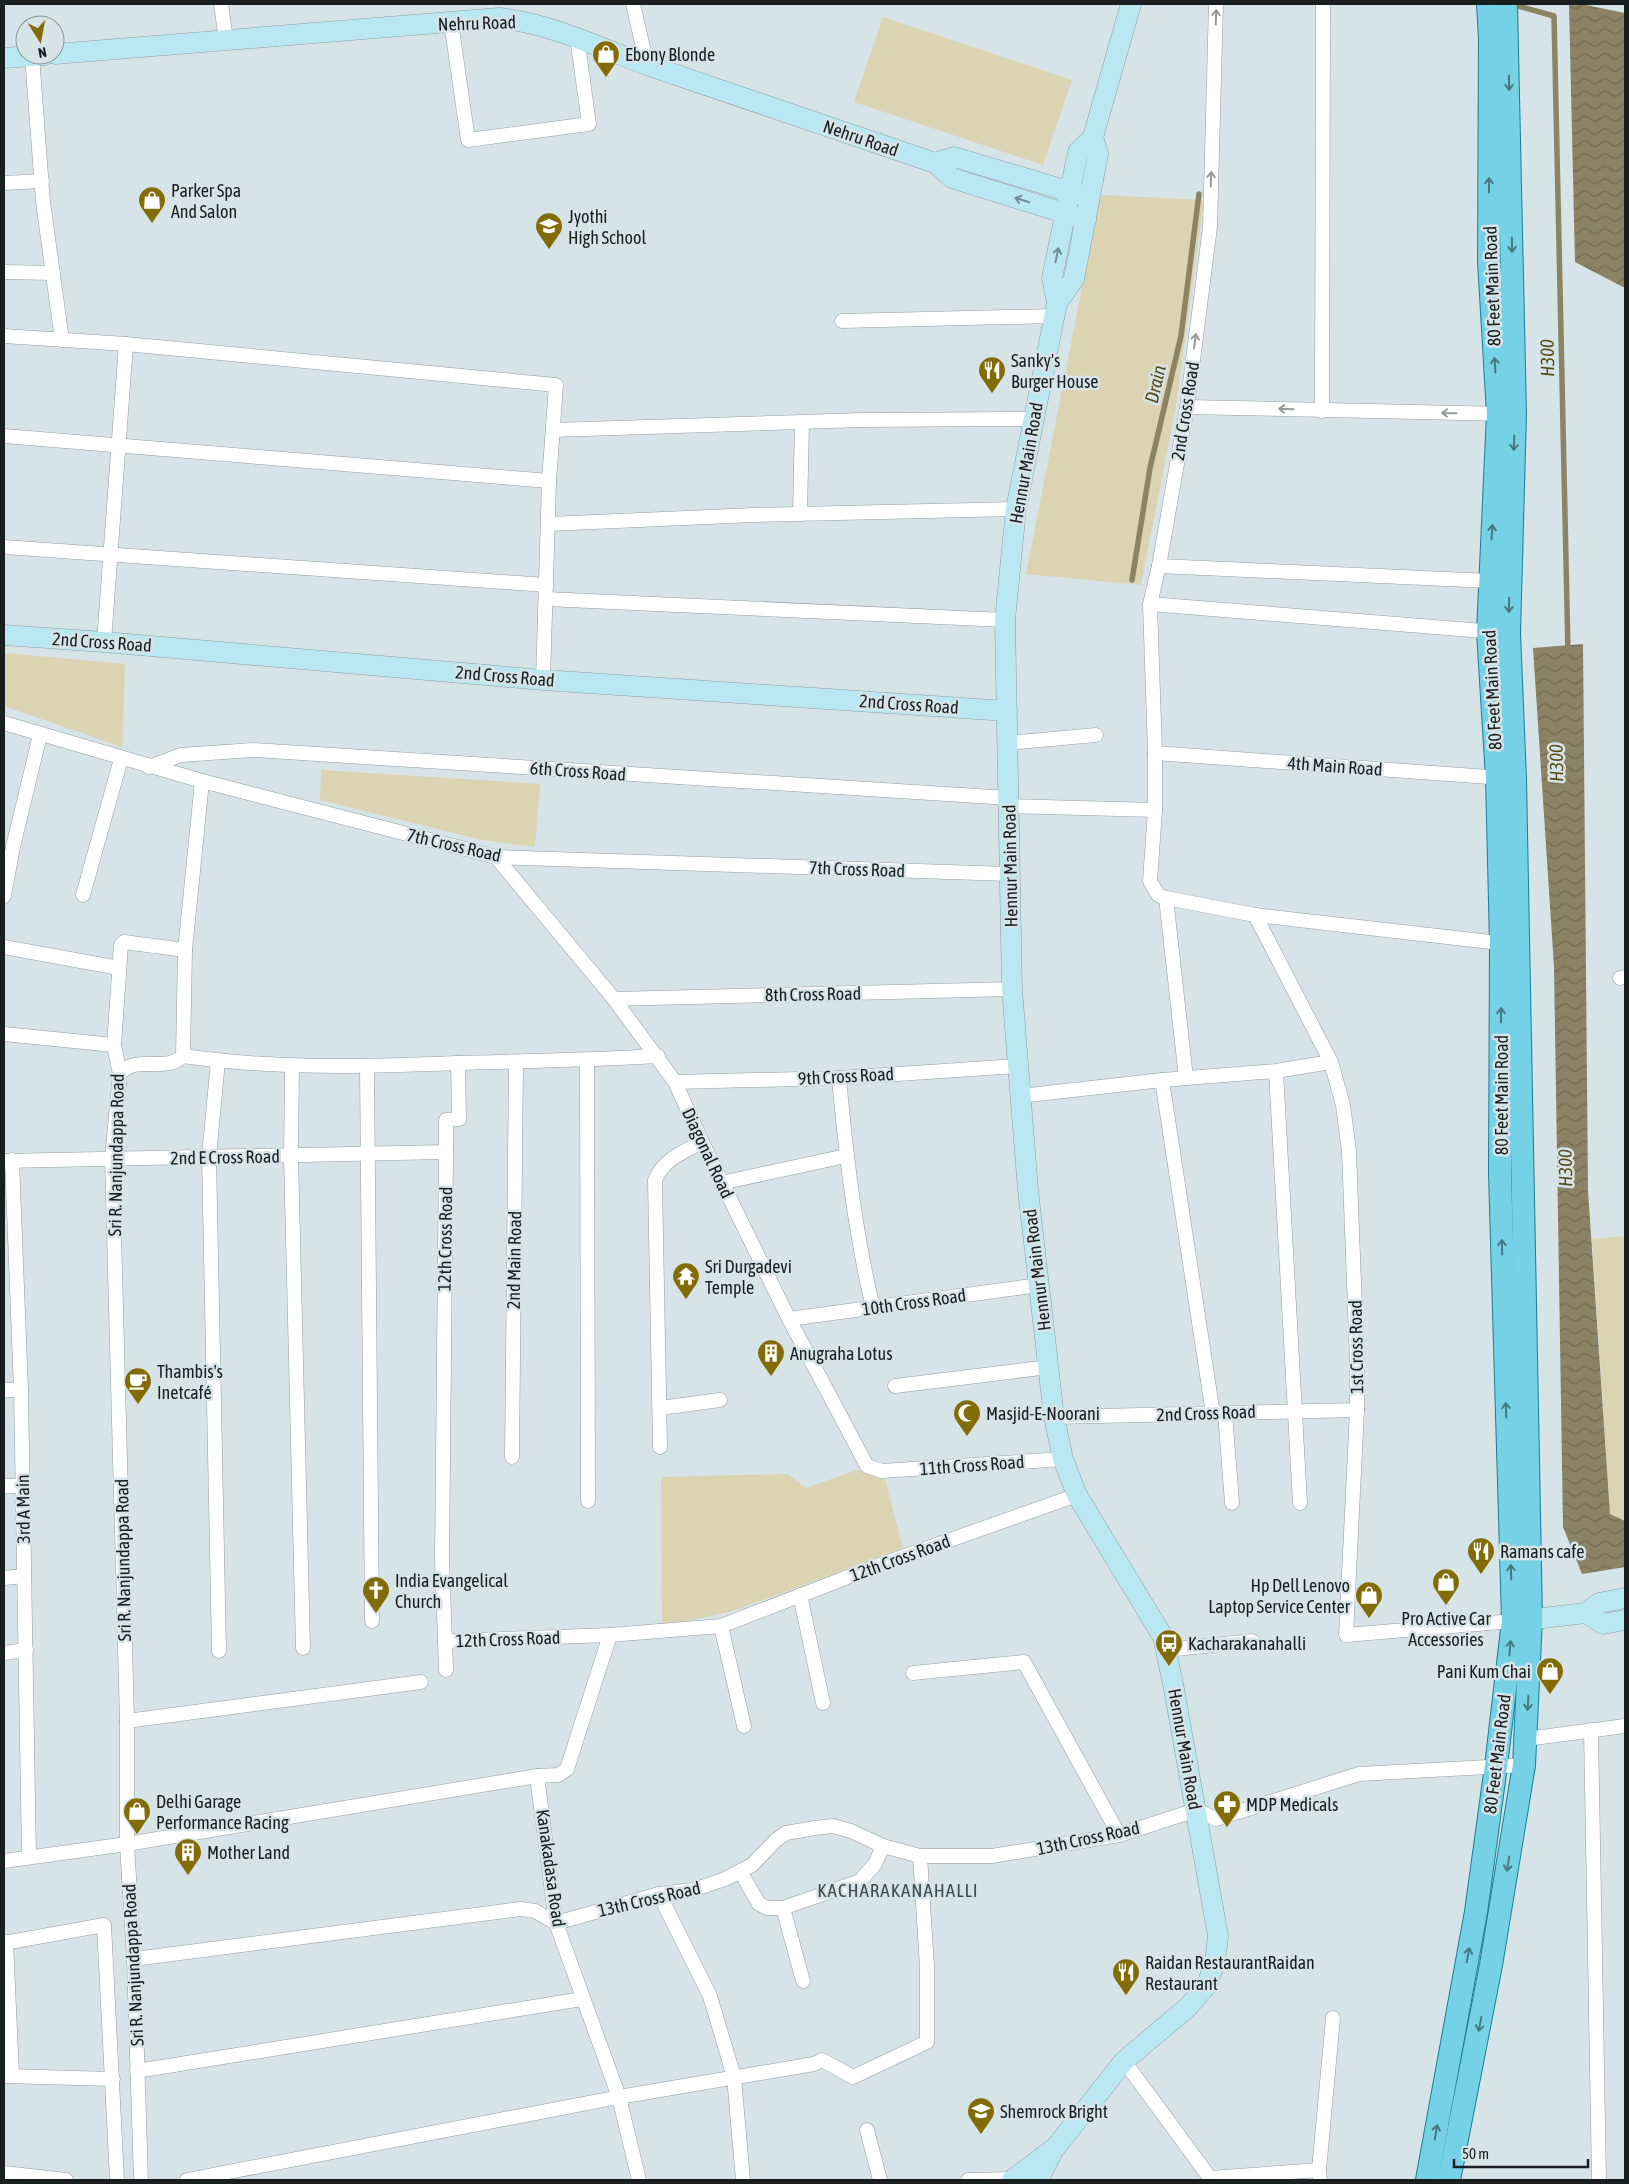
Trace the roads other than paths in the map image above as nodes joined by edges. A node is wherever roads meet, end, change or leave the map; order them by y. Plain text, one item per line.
1 (221, 4) edge
2 (633, 4) edge
3 (1131, 4) edge
4 (1216, 4) edge
5 (1323, 4) edge
6 (1488, 4) edge
7 (1506, 4) edge
8 (451, 22) junction
9 (1499, 36) junction
10 (577, 37) junction
11 (226, 40) junction
12 (65, 53) edge
13 (39, 65) edge
14 (647, 65) junction
15 (1093, 137) junction
16 (935, 164) junction
17 (42, 182) junction
18 (4, 183) edge
19 (1070, 192) junction
20 (1090, 198) junction
21 (1065, 214) junction
22 (1086, 220) junction
23 (4, 272) edge
24 (53, 273) junction
25 (1056, 309) junction
26 (842, 320) dead end
27 (4, 336) edge
28 (62, 340) junction
29 (126, 344) junction
30 (1186, 407) junction
31 (1322, 410) junction
32 (1506, 414) junction
33 (1033, 419) junction
34 (802, 423) junction
35 (553, 430) junction
36 (4, 436) edge
37 (118, 445) junction
38 (549, 481) junction
39 (1016, 509) junction
40 (800, 514) junction
41 (548, 524) junction
42 (4, 547) edge
43 (111, 554) junction
44 (1159, 566) junction
45 (1490, 581) junction
46 (546, 592) junction
47 (1150, 604) junction
48 (1006, 620) junction
49 (1498, 633) junction
50 (4, 635) edge
51 (104, 642) junction
52 (543, 680) junction
53 (1007, 710) junction
54 (4, 723) edge
55 (40, 735) junction
56 (1096, 735) dead end
57 (1008, 743) junction
58 (1155, 752) junction
59 (121, 759) junction
60 (150, 767) junction
61 (1506, 778) junction
62 (202, 781) junction
63 (1009, 802) junction
64 (1155, 810) junction
65 (8, 846) edge
66 (496, 857) junction
67 (1009, 874) junction
68 (83, 895) dead end
69 (4, 896) edge
70 (1166, 898) junction
71 (1255, 915) junction
72 (1510, 944) junction
73 (4, 947) edge
74 (185, 950) junction
75 (119, 968) junction
76 (1012, 989) junction
77 (614, 999) junction
78 (4, 1034) edge
79 (114, 1044) junction
80 (183, 1056) junction
81 (658, 1056) junction
82 (587, 1060) junction
83 (218, 1061) junction
84 (516, 1062) junction
85 (1331, 1062) junction
86 (458, 1063) junction
87 (292, 1066) junction
88 (1017, 1066) junction
89 (367, 1067) junction
90 (1276, 1071) junction
91 (120, 1074) junction
92 (839, 1078) junction
93 (1186, 1078) junction
94 (1162, 1080) junction
95 (675, 1082) junction
96 (1020, 1096) junction
97 (702, 1142) junction
98 (446, 1152) junction
99 (367, 1155) junction
100 (209, 1156) junction
101 (291, 1156) junction
102 (846, 1156) junction
103 (112, 1158) junction
104 (8, 1160) edge
105 (721, 1183) junction
106 (1039, 1285) junction
107 (873, 1308) junction
108 (789, 1319) junction
109 (1048, 1367) junction
110 (895, 1386) dead end
111 (4, 1390) edge
112 (21, 1390) junction
113 (720, 1400) dead end
114 (660, 1408) junction
115 (1294, 1410) junction
116 (1357, 1410) junction
117 (1219, 1414) junction
118 (1054, 1417) junction
119 (660, 1447) dead end
120 (512, 1457) dead end
121 (1063, 1459) junction
122 (882, 1470) joint
123 (4, 1486) edge
124 (22, 1486) junction
125 (1077, 1496) junction
126 (588, 1501) dead end
127 (1232, 1503) dead end
128 (1300, 1503) dead end
129 (24, 1576) junction
130 (4, 1578) edge
131 (800, 1595) junction
132 (1625, 1598) edge
133 (1586, 1613) junction
134 (1522, 1620) junction
135 (1625, 1620) edge
136 (372, 1621) dead end
137 (721, 1626) junction
138 (610, 1635) junction
139 (445, 1641) junction
140 (1252, 1641) dead end
141 (303, 1648) dead end
142 (26, 1650) junction
143 (219, 1650) dead end
144 (1166, 1650) junction
145 (4, 1653) edge
146 (446, 1670) dead end
147 (913, 1673) dead end
148 (421, 1682) dead end
149 (823, 1702) dead end
150 (127, 1721) junction
151 (744, 1726) dead end
152 (1625, 1726) edge
153 (1591, 1730) junction
154 (1526, 1739) junction
155 (1524, 1765) junction
156 (1496, 1766) junction
157 (537, 1776) junction
158 (1196, 1810) junction
159 (1119, 1835) junction
160 (127, 1844) junction
161 (883, 1846) junction
162 (920, 1856) junction
163 (29, 1857) junction
164 (4, 1861) edge
165 (740, 1871) junction
166 (659, 1894) junction
167 (783, 1908) junction
168 (556, 1923) junction
169 (5, 1942) edge
170 (134, 1959) junction
171 (803, 1981) dead end
172 (582, 1999) junction
173 (1333, 2018) dead end
174 (1124, 2061) junction
175 (137, 2071) junction
176 (8, 2075) edge
177 (734, 2076) junction
178 (113, 2079) junction
179 (619, 2097) junction
180 (867, 2130) dead end
181 (1056, 2147) junction
182 (4, 2173) edge
183 (1320, 2175) edge
184 (66, 2180) edge
185 (117, 2180) edge
186 (141, 2180) edge
187 (187, 2180) edge
188 (639, 2180) edge
189 (743, 2180) edge
190 (880, 2180) edge
191 (968, 2180) edge
192 (1012, 2180) edge
193 (1038, 2180) edge
194 (1053, 2180) edge
195 (1427, 2180) edge
196 (1449, 2180) edge
197 (1599, 2180) edge

1 - 11 street
2 - 14 street
3 - 15 main road, Hennur Main Road
30 -> 4 street, 2nd Cross Road
5 - 31 street
6 - 9 main road, 80 Feet Main Road
7 - 9 main road, 80 Feet Main Road
8 - 10 main road, Nehru Road
8 - 10 street
8 - 11 main road, Nehru Road
9 - 32 main road, 80 Feet Main Road
10 - 14 main road, Nehru Road
11 - 12 main road, Nehru Road
13 - 17 street
14 - 16 main road, Nehru Road
15 - 19 main road, Hennur Main Road
15 - 20 main road, Hennur Main Road
16 - 19 main road
21 -> 16 main road, Nehru Road
17 - 18 street
17 - 24 street
19 - 20 main road
19 - 21 main road, Hennur Main Road
20 - 22 main road, Hennur Main Road
21 - 22 main road, Nehru Road
25 -> 21 main road, Hennur Main Road
22 - 25 main road, Hennur Main Road
23 - 24 street
24 - 28 street
25 - 26 street
25 - 33 main road, Hennur Main Road
27 - 28 street
28 - 29 street
29 - 35 street
29 - 37 street
31 -> 30 street
30 - 44 street, 2nd Cross Road
32 -> 31 street
45 -> 32 main road, 80 Feet Main Road
32 -> 49 main road, 80 Feet Main Road
33 - 34 street
33 - 39 main road, Hennur Main Road
34 - 35 street
34 - 40 street
35 - 38 street
36 - 37 street
37 - 38 street
37 - 43 street
38 - 41 street
39 - 40 street
39 - 48 main road, Hennur Main Road
40 - 41 street
41 - 46 street
42 - 43 street
43 - 46 street
43 - 51 street
44 - 45 street
44 - 47 street, 2nd Cross Road
45 - 49 main road, 80 Feet Main Road
46 - 48 street
46 - 52 street
47 - 49 street
47 - 58 street, 2nd Cross Road
48 - 53 main road, Hennur Main Road
49 - 61 main road, 80 Feet Main Road
50 - 51 main road, 2nd Cross Road
51 - 52 main road, 2nd Cross Road
52 - 53 main road, 2nd Cross Road
53 - 57 main road, Hennur Main Road
54 - 55 street, 7th Cross Road
55 - 59 street, 7th Cross Road
55 - 65 street
56 - 57 street
57 - 63 main road, Hennur Main Road
58 - 61 street, 4th Main Road
58 - 64 street, 2nd Cross Road
59 - 60 street, 7th Cross Road
59 - 68 street
60 - 62 street, 7th Cross Road
60 - 63 street, 6th Cross Road
61 - 72 main road, 80 Feet Main Road
62 - 66 street, 7th Cross Road
62 - 74 street
63 - 64 street, 6th Cross Road
63 - 67 main road, Hennur Main Road
64 - 70 street, 2nd Cross Road
65 - 69 street
66 - 67 street, 7th Cross Road
66 - 77 street, Diagonal Road
67 - 76 main road, Hennur Main Road
70 - 71 street
70 - 93 street
71 - 72 street
71 - 85 street, 1st Cross Road
72 - 134 main road, 80 Feet Main Road
73 - 75 street
74 - 75 street, Sri R. Nanjundappa Road
74 - 80 street
75 - 79 street, Sri R. Nanjundappa Road
76 - 77 street, 8th Cross Road
76 - 88 main road, Hennur Main Road
77 - 81 street, Diagonal Road
78 - 79 street
79 - 91 street, Sri R. Nanjundappa Road
80 - 83 street
80 - 91 street
81 - 82 street
81 - 95 street, Diagonal Road
82 - 84 street
82 - 126 street
83 - 87 street
83 - 100 street
84 - 86 street
84 - 120 street, 2nd Main Road
85 - 90 street
85 - 116 street, 1st Cross Road
86 - 89 street
86 - 98 street, 12th Cross Road
87 - 89 street
87 - 101 street
88 - 92 street, 9th Cross Road
88 - 96 main road, Hennur Main Road
89 - 99 street
90 - 93 street
90 - 115 street
91 - 103 street, Sri R. Nanjundappa Road
92 - 95 street, 9th Cross Road
92 - 102 street
93 - 94 street
94 - 96 street
94 - 117 street
95 - 97 street, Diagonal Road
96 - 106 main road, Hennur Main Road
97 - 105 street, Diagonal Road
97 - 114 street
98 - 99 street, 2nd E Cross Road
98 - 139 street, 12th Cross Road
99 - 101 street, 2nd E Cross Road
99 - 136 street
100 - 101 street, 2nd E Cross Road
100 - 103 street, 2nd E Cross Road
100 - 143 street
101 - 141 street
102 - 105 street
102 - 107 street
103 - 104 street, 2nd E Cross Road
103 - 150 street, Sri R. Nanjundappa Road
104 - 112 street, 3rd A Main
105 - 108 street, Diagonal Road
106 - 107 street, 10th Cross Road
106 - 109 main road, Hennur Main Road
107 - 108 street, 10th Cross Road
108 - 122 street, Diagonal Road
109 - 110 street
109 - 118 main road, Hennur Main Road
111 - 112 street
112 - 124 street, 3rd A Main
113 - 114 street
114 - 119 street
115 - 116 street, 2nd Cross Road
115 - 117 street, 2nd Cross Road
115 - 128 street
116 - 134 street, 1st Cross Road
117 - 118 street, 2nd Cross Road
117 - 127 street
118 - 121 main road, Hennur Main Road
121 - 122 street, 11th Cross Road
121 - 125 main road, Hennur Main Road
123 - 124 street
124 - 129 street, 3rd A Main
125 - 131 street, 12th Cross Road
125 - 144 main road, Hennur Main Road
129 - 130 street
129 - 142 street, 3rd A Main
131 - 137 street, 12th Cross Road
131 - 149 street
132 - 133 main road
133 - 134 main road
133 - 135 main road
134 -> 154 main road, 80 Feet Main Road
156 -> 134 main road, 80 Feet Main Road
137 - 138 street, 12th Cross Road
137 - 151 street
138 - 139 street, 12th Cross Road
138 - 157 street
139 - 146 street
140 - 144 street
142 - 145 street
142 - 163 street, 3rd A Main
144 - 158 main road, Hennur Main Road
147 - 159 street
148 - 150 street
150 - 160 street, Sri R. Nanjundappa Road
152 - 153 street
153 - 154 street
153 - 197 street
154 - 155 main road, 80 Feet Main Road
155 - 156 street
155 -> 196 main road, 80 Feet Main Road
156 - 158 street
195 -> 156 main road, 80 Feet Main Road
157 - 160 street
157 - 168 street, Kanakadasa Road
158 - 159 street, 13th Cross Road
158 - 174 main road, Hennur Main Road
159 - 162 street, 13th Cross Road
160 - 163 street
160 - 170 street, Sri R. Nanjundappa Road
161 - 162 street, 13th Cross Road
161 - 165 street, 13th Cross Road
161 - 167 street
162 - 177 street
163 - 164 street
165 - 166 street, 13th Cross Road
165 - 167 street
166 - 168 street, 13th Cross Road
166 - 177 street
167 - 171 street
168 - 170 street
168 - 172 street, Kanakadasa Road
169 - 176 street
169 - 178 street
170 - 175 street, Sri R. Nanjundappa Road
172 - 175 street
172 - 179 street, Kanakadasa Road
173 - 183 street
174 - 181 main road, Hennur Main Road
174 - 183 street
175 - 186 street, Sri R. Nanjundappa Road
176 - 178 street
177 - 179 street
177 - 189 street
178 - 185 street
179 - 187 street
179 - 188 street, Kanakadasa Road
180 - 190 street
181 - 192 main road, Hennur Main Road
181 - 193 main road
181 - 194 main road
182 - 184 street
191 - 192 street

